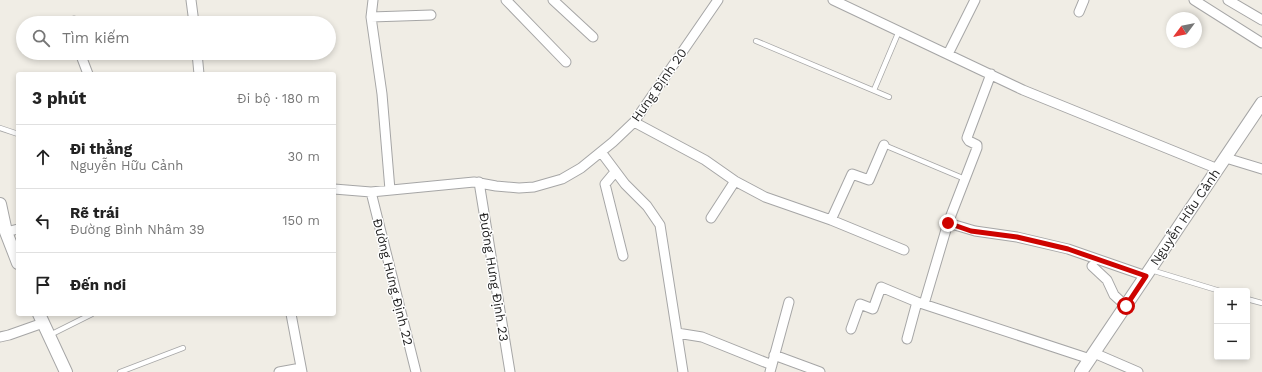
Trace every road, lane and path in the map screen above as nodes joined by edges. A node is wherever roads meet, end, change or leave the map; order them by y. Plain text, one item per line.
1 (191, 0) edge
2 (372, 0) edge
3 (506, 0) edge
4 (553, 0) edge
5 (718, 0) edge
6 (833, 0) edge
7 (975, 0) edge
8 (1084, 0) edge
9 (1194, 0) edge
10 (1228, 0) edge
11 (1079, 12) dead end
12 (431, 15) dead end
13 (193, 16) edge
14 (371, 17) junction
15 (1262, 20) edge
16 (899, 31) junction
17 (592, 37) dead end
18 (756, 41) dead end
19 (1262, 43) edge
20 (948, 54) junction
21 (83, 60) edge
22 (198, 60) edge
23 (566, 62) dead end
24 (87, 72) edge
25 (199, 72) edge
26 (991, 74) junction
27 (874, 90) junction
28 (889, 97) dead end
29 (1262, 103) edge
30 (634, 122) junction
31 (0, 128) edge
32 (16, 133) edge
33 (884, 145) joint
34 (601, 152) junction
35 (1226, 158) junction
36 (1218, 168) junction
37 (1262, 169) edge
38 (615, 172) junction
39 (965, 179) junction
40 (479, 182) junction
41 (735, 182) junction
42 (336, 189) edge
43 (390, 190) junction
44 (371, 192) junction
45 (0, 204) edge
46 (711, 218) dead end
47 (831, 220) junction
48 (948, 223) junction
49 (16, 230) edge
50 (6, 232) junction
51 (904, 250) dead end
52 (623, 256) dead end
53 (16, 258) edge
54 (1092, 266) dead end
55 (1148, 273) junction
56 (1214, 290) edge
57 (1250, 300) edge
58 (789, 302) dead end
59 (920, 303) junction
60 (1262, 304) edge
61 (1126, 306) junction
62 (88, 316) edge
63 (291, 316) edge
64 (41, 318) edge
65 (852, 329) dead end
66 (677, 333) junction
67 (49, 336) junction
68 (0, 337) edge
69 (907, 339) dead end
70 (182, 348) dead end
71 (774, 356) junction
72 (1092, 356) junction
73 (771, 368) edge
74 (302, 370) edge
75 (66, 372) edge
76 (120, 372) edge
77 (279, 372) edge
78 (416, 372) edge
79 (510, 372) edge
80 (683, 372) edge
81 (820, 372) edge
82 (1081, 372) edge
83 (1138, 372) edge

1 - 13 street
2 - 14 street
3 - 23 street
4 - 17 street
5 - 30 street, Hưng Định 20
6 - 16 street
7 - 20 street
8 - 11 street
9 - 19 street
10 - 15 street
12 - 14 street
14 - 43 street
16 - 20 street
16 - 27 lane
18 - 27 lane
20 - 26 street
21 - 24 street
22 - 25 street
26 - 36 street
26 - 39 street
27 - 28 lane
29 - 35 street, Nguyễn Hữu Cảnh
30 - 34 street, Hưng Định 20
30 - 41 street
31 - 32 lane
33 - 39 lane
33 - 47 street
34 - 38 street
34 - 40 street, Hưng Định 20
35 - 36 street, Nguyễn Hữu Cảnh
35 - 37 street
36 - 55 street, Nguyễn Hữu Cảnh
38 - 52 street
38 - 66 street
39 - 48 street
40 - 43 street, Hưng Định 20
40 - 79 street, Đường Hưng Định 23
41 - 46 street
41 - 47 street
42 - 44 street, Hưng Định 20
43 - 44 street, Hưng Định 20
44 - 78 street, Đường Hưng Định 22
45 - 50 street
47 - 51 street
48 - 55 street
48 - 59 street
49 - 50 street
50 - 53 street
54 - 61 street
55 - 56 lane
55 - 61 street, Nguyễn Hữu Cảnh
57 - 60 lane
58 - 71 street
59 - 65 street
59 - 69 street
59 - 72 street
61 - 72 street, Nguyễn Hữu Cảnh
62 - 67 lane
63 - 74 street
64 - 67 street
64 - 68 street
66 - 73 street
66 - 80 street
67 - 75 street
70 - 76 lane
71 - 73 street
71 - 81 street
72 - 82 street, Nguyễn Hữu Cảnh
72 - 83 street
74 - 77 street

